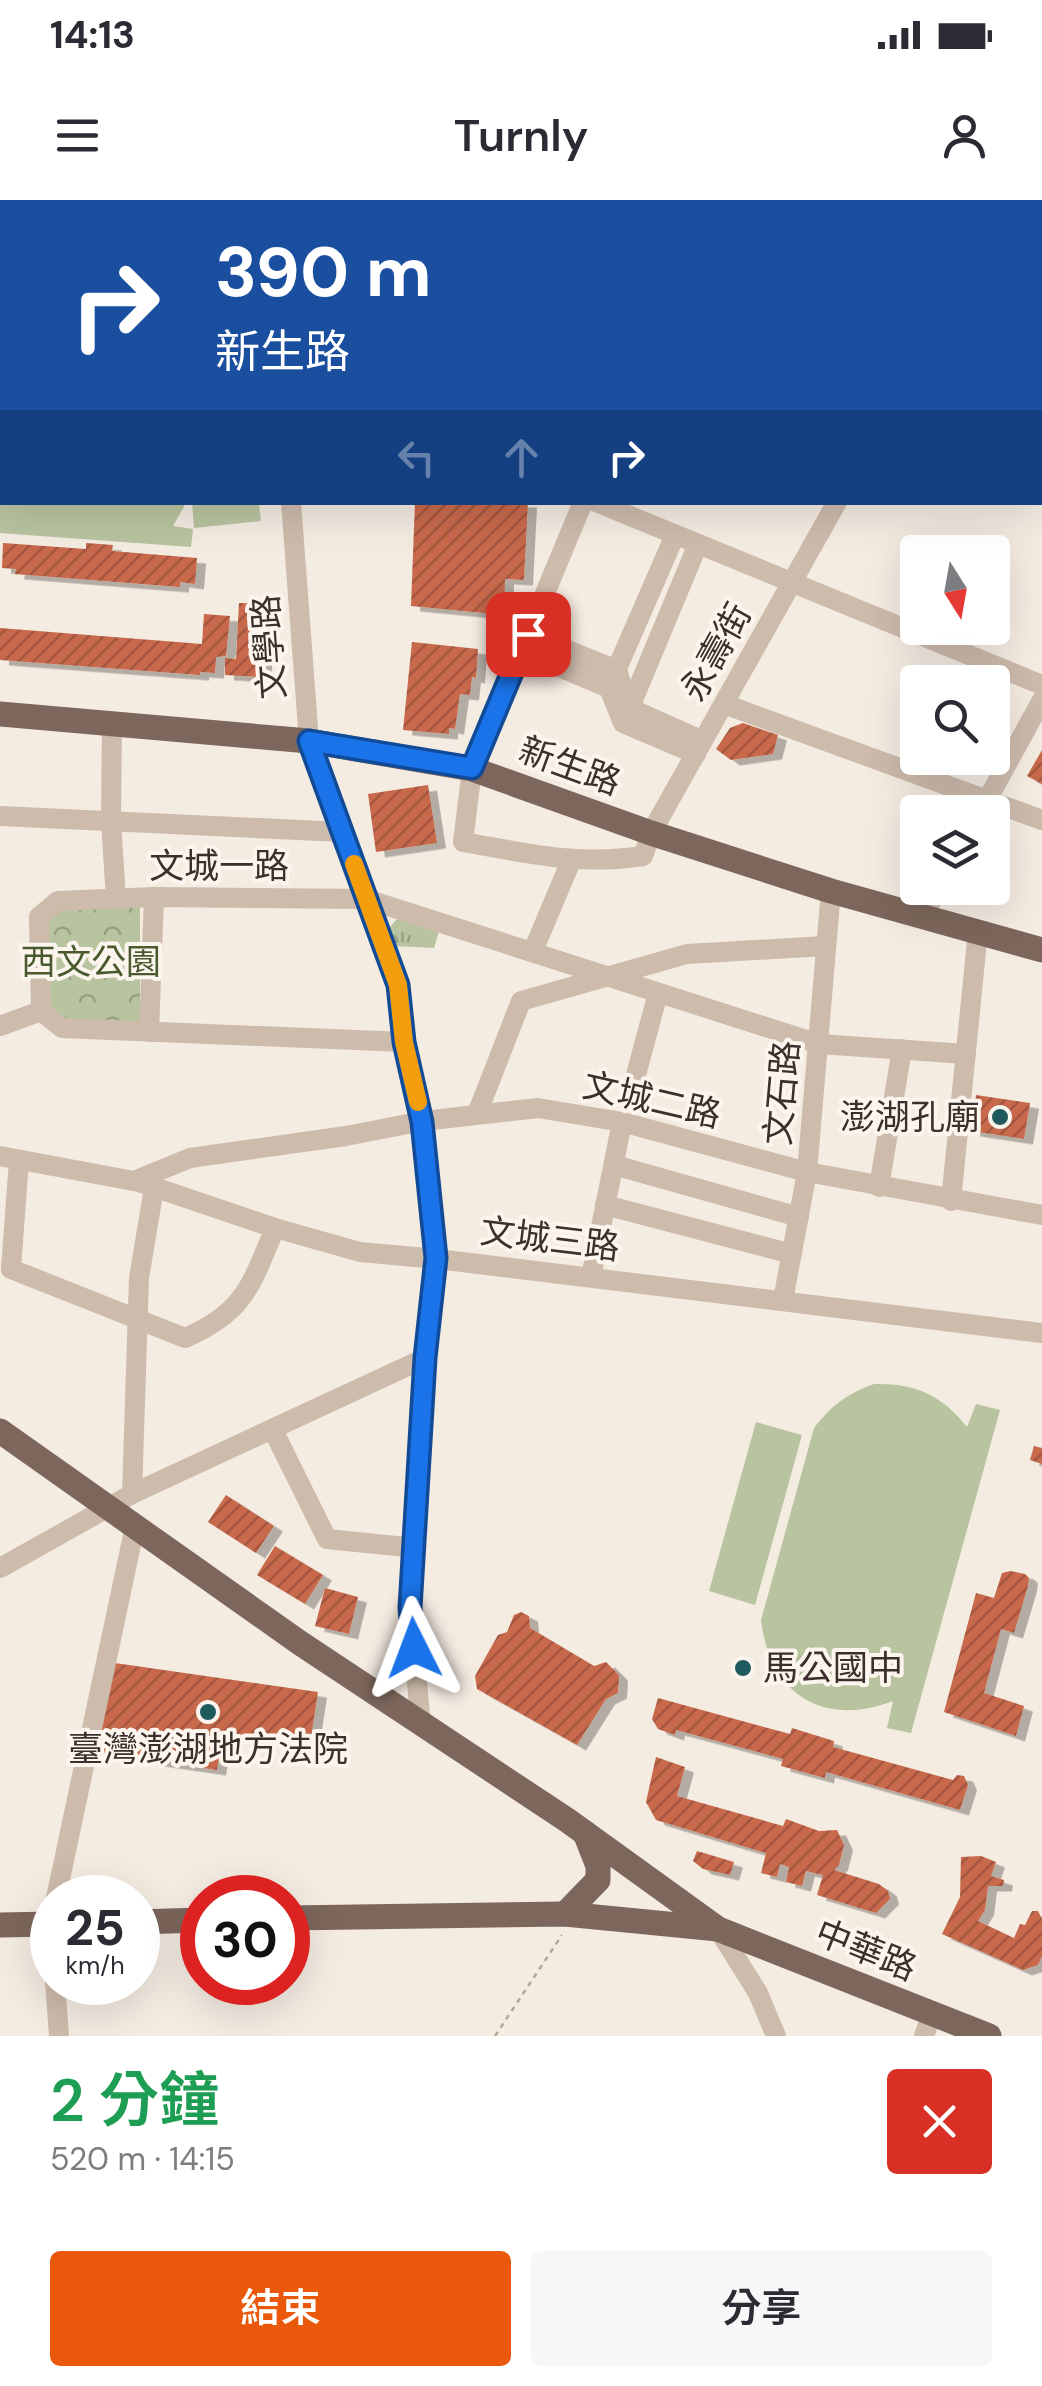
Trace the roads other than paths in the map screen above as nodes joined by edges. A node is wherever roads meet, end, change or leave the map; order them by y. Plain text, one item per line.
1 (291, 505) edge
2 (583, 505) edge
3 (603, 505) edge
4 (835, 505) edge
5 (675, 535) junction
6 (698, 544) junction
7 (792, 582) junction
8 (524, 642) junction
9 (613, 678) junction
10 (1042, 684) edge
11 (1042, 700) edge
12 (724, 704) junction
13 (0, 714) edge
14 (626, 716) junction
15 (112, 722) junction
16 (309, 741) junction
17 (699, 748) junction
18 (472, 768) junction
19 (955, 795) edge
20 (989, 795) edge
21 (1010, 812) edge
22 (0, 816) edge
23 (1042, 820) edge
24 (111, 822) junction
25 (342, 832) junction
26 (651, 833) junction
27 (572, 861) junction
28 (832, 891) junction
29 (154, 897) junction
30 (116, 899) junction
31 (366, 899) junction
32 (929, 905) edge
33 (923, 916) junction
34 (978, 930) junction
35 (825, 946) junction
36 (533, 950) junction
37 (1042, 950) edge
38 (608, 977) junction
39 (658, 992) junction
40 (41, 1011) junction
41 (0, 1026) edge
42 (149, 1032) junction
43 (404, 1042) junction
44 (819, 1044) junction
45 (902, 1049) junction
46 (966, 1054) junction
47 (630, 1097) dead end
48 (477, 1114) junction
49 (422, 1122) junction
50 (622, 1122) junction
51 (9, 1158) edge
52 (614, 1164) junction
53 (808, 1172) junction
54 (144, 1184) junction
55 (879, 1187) junction
56 (951, 1201) junction
57 (605, 1205) junction
58 (1042, 1216) edge
59 (799, 1217) junction
60 (275, 1228) junction
61 (792, 1254) junction
62 (436, 1258) junction
63 (591, 1277) junction
64 (782, 1300) junction
65 (136, 1319) junction
66 (1042, 1333) edge
67 (425, 1358) junction
68 (273, 1430) junction
69 (0, 1432) edge
70 (132, 1494) junction
71 (109, 1509) junction
72 (135, 1526) junction
73 (416, 1548) junction
74 (0, 1568) edge
75 (420, 1726) junction
76 (585, 1834) junction
77 (61, 1875) edge
78 (565, 1914) junction
79 (310, 1918) edge
80 (0, 1925) edge
81 (30, 1926) edge
82 (718, 1930) junction
83 (57, 2005) edge
84 (928, 2025) edge
85 (60, 2036) edge
86 (776, 2036) edge
87 (989, 2036) edge

1 - 16 street, 文學路
2 - 8 street
3 - 5 street
4 - 7 street, 永壽街
5 - 6 street
5 - 9 street
6 - 7 street
6 - 14 street
7 - 10 street
7 - 12 street, 永壽街
8 - 9 street
8 - 18 street
9 - 14 street
11 - 20 street
12 - 17 street, 永壽街
12 - 19 street
13 - 15 main road, 新生路
14 - 17 street
15 - 16 main road, 新生路
15 - 24 street
16 - 18 main road, 新生路
16 - 25 street, 文學路
17 - 26 street, 永壽街
18 - 26 main road, 新生路
18 - 27 street
21 - 23 street
22 - 24 street
24 - 25 street
24 - 30 street
25 - 31 street, 文學路
26 - 27 street
26 - 28 main road, 新生路
27 - 36 street
28 - 33 main road, 新生路
28 - 35 street, 文石路
29 - 30 street, 文城一路
29 - 31 street, 文城一路
29 - 42 street
30 - 40 street, 文城一路
31 - 36 street, 文城一路
31 - 43 street, 文學路
32 - 33 street
33 - 34 main road, 新生路
34 - 37 main road, 新生路
34 - 46 street
35 - 38 street
35 - 44 street, 文石路
36 - 38 street, 文城一路
38 - 39 street, 文城一路
38 - 48 street
39 - 44 street, 文城一路
39 - 47 street
40 - 41 street
40 - 42 street
42 - 43 street
43 - 49 street, 文學路
44 - 45 street, 文城一路
44 - 53 street, 文石路
45 - 46 street, 文城一路
45 - 55 street
46 - 56 street
48 - 49 street, 文城二路
48 - 50 street, 文城二路
49 - 54 street, 文城二路
49 - 62 street, 文學路
50 - 52 street
50 - 53 street, 文城二路
51 - 54 street, 文城三路
51 - 65 street
52 - 57 street
52 - 59 street
53 - 55 street, 文城二路
53 - 59 street, 文石路
54 - 60 street, 文城三路
54 - 65 street
55 - 56 street, 文城二路
56 - 58 street, 文城二路
57 - 61 street
57 - 63 street
59 - 61 street, 文石路
60 - 62 street, 文城三路
60 - 65 street
61 - 64 street, 文石路
62 - 63 street, 文城三路
62 - 67 street, 文學路
63 - 64 street, 文城三路
64 - 66 street, 文城三路
65 - 70 street
67 - 68 street
67 - 73 street, 文學路
68 - 70 street
68 - 73 street
69 - 71 main road
70 - 71 street
71 - 72 main road
71 - 74 street
72 - 75 main road
72 - 77 street
73 - 75 street, 文學路
75 - 76 main road
76 - 78 main road
76 - 82 main road
78 - 79 main road
78 - 82 main road
80 - 81 main road
82 - 84 main road, 中華路
82 - 86 street
83 - 85 street
84 - 87 main road, 中華路

